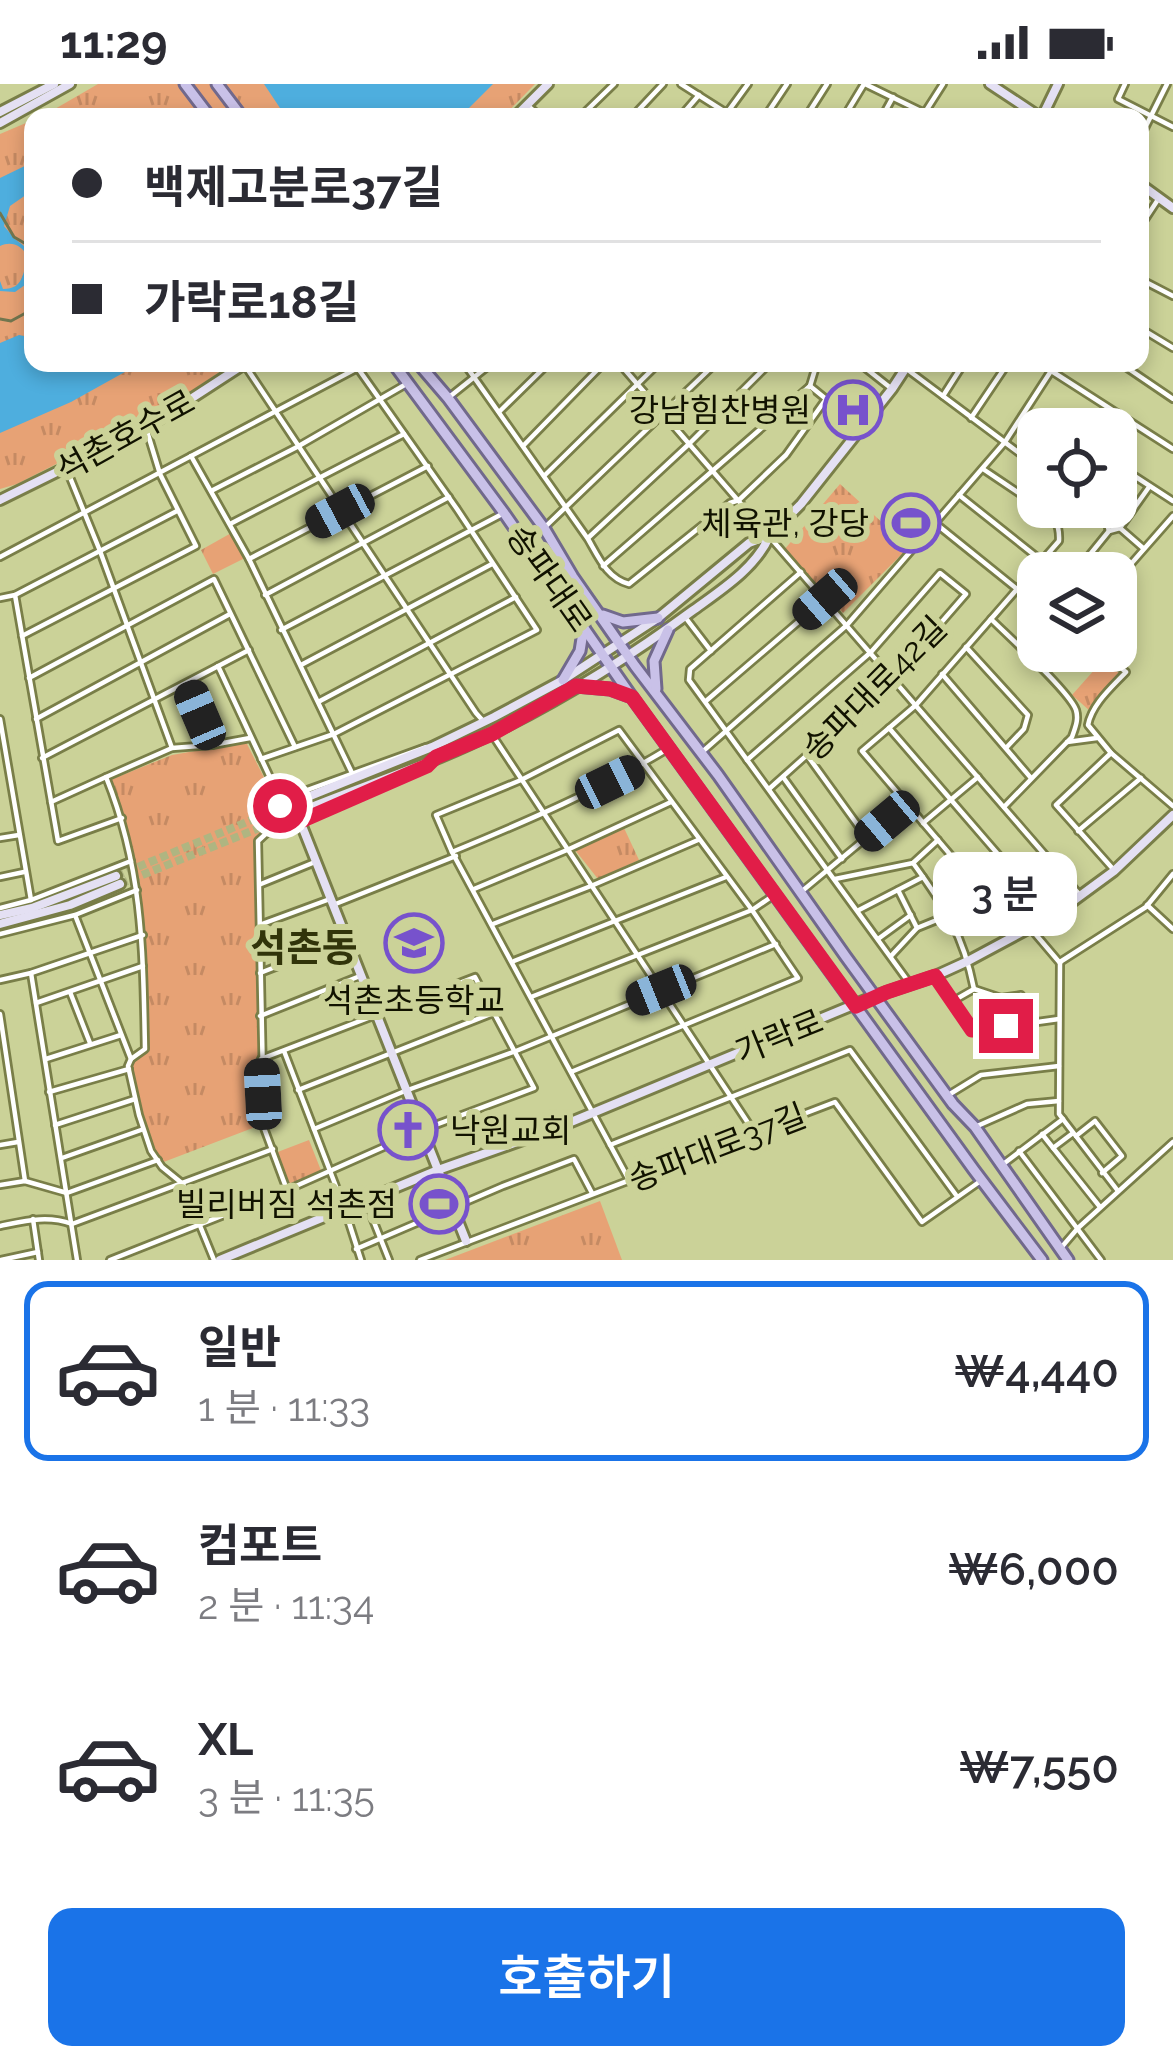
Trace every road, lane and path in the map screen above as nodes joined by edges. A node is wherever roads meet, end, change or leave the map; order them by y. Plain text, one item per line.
1 (54, 84) edge
2 (70, 84) edge
3 (185, 84) edge
4 (548, 84) edge
5 (614, 84) edge
6 (663, 84) edge
7 (681, 84) edge
8 (865, 84) edge
9 (990, 84) edge
10 (1125, 84) edge
11 (1167, 84) edge
12 (699, 95) junction
13 (893, 97) junction
14 (527, 105) junction
15 (27, 108) edge
16 (203, 108) edge
17 (524, 108) edge
18 (531, 108) edge
19 (589, 108) edge
20 (640, 108) edge
21 (688, 108) edge
22 (717, 108) edge
23 (887, 108) edge
24 (912, 108) edge
25 (1027, 108) edge
26 (1134, 108) edge
27 (0, 112) edge
28 (1151, 117) junction
29 (1149, 121) edge
30 (1173, 127) edge
31 (1149, 190) edge
32 (1159, 197) junction
33 (1173, 208) edge
34 (1149, 213) edge
35 (233, 372) edge
36 (250, 372) edge
37 (348, 372) edge
38 (361, 372) edge
39 (400, 372) edge
40 (426, 372) edge
41 (470, 372) edge
42 (482, 372) edge
43 (540, 372) edge
44 (595, 372) edge
45 (627, 372) edge
46 (650, 372) edge
47 (707, 372) edge
48 (761, 372) edge
49 (814, 372) edge
50 (871, 372) edge
51 (903, 372) edge
52 (915, 372) edge
53 (958, 372) edge
54 (1002, 372) edge
55 (1050, 372) edge
56 (1053, 372) edge
57 (1133, 372) edge
58 (475, 379) junction
59 (408, 383) junction
60 (637, 384) junction
61 (810, 386) junction
62 (892, 389) junction
63 (943, 396) junction
64 (448, 398) junction
65 (1173, 399) edge
66 (382, 400) junction
67 (274, 412) junction
68 (499, 412) junction
69 (664, 413) junction
70 (971, 418) junction
71 (146, 428) junction
72 (404, 434) junction
73 (1004, 442) junction
74 (688, 444) junction
75 (523, 446) junction
76 (297, 447) junction
77 (1173, 449) edge
78 (1017, 451) edge
79 (191, 456) junction
80 (428, 466) junction
81 (982, 469) junction
82 (67, 470) junction
83 (714, 471) junction
84 (160, 474) junction
85 (544, 476) junction
86 (317, 478) junction
87 (1137, 479) edge
88 (1149, 487) junction
89 (212, 491) junction
90 (1017, 492) edge
91 (959, 495) junction
92 (449, 497) junction
93 (0, 500) edge
94 (739, 500) junction
95 (1173, 501) edge
96 (1137, 504) edge
97 (567, 508) junction
98 (179, 510) junction
99 (340, 511) junction
100 (84, 513) junction
101 (504, 513) junction
102 (1173, 516) edge
103 (935, 523) junction
104 (230, 524) junction
105 (544, 528) junction
106 (1108, 528) edge
107 (1120, 528) joint
108 (472, 531) junction
109 (1109, 531) junction
110 (770, 535) junction
111 (588, 538) junction
112 (362, 543) junction
113 (1144, 549) junction
114 (100, 550) junction
115 (1030, 552) edge
116 (1092, 552) edge
117 (0, 557) edge
118 (1137, 557) edge
119 (249, 560) junction
120 (492, 563) junction
121 (603, 566) junction
122 (801, 572) junction
123 (385, 576) junction
124 (113, 589) junction
125 (1017, 590) joint
126 (15, 595) junction
127 (266, 595) junction
128 (516, 597) junction
129 (0, 598) edge
130 (825, 599) junction
131 (406, 610) junction
132 (598, 612) junction
133 (230, 614) junction
134 (684, 616) junction
135 (658, 618) junction
136 (991, 619) junction
137 (126, 624) junction
138 (847, 625) junction
139 (584, 626) junction
140 (281, 630) junction
141 (668, 630) junction
142 (22, 636) junction
143 (619, 642) junction
144 (430, 644) junction
145 (967, 647) junction
146 (249, 650) junction
147 (711, 651) junction
148 (871, 652) junction
149 (603, 653) junction
150 (628, 655) junction
151 (140, 661) junction
152 (301, 665) junction
153 (218, 666) junction
154 (611, 666) junction
155 (1126, 672) edge
156 (942, 674) junction
157 (451, 675) junction
158 (28, 678) junction
159 (893, 679) junction
160 (563, 680) junction
161 (187, 684) junction
162 (576, 686) junction
163 (657, 694) junction
164 (632, 697) junction
165 (154, 701) junction
166 (319, 701) junction
167 (706, 701) junction
168 (916, 704) junction
169 (0, 719) edge
170 (36, 719) junction
171 (484, 722) junction
172 (889, 728) junction
173 (728, 732) junction
174 (334, 734) junction
175 (492, 734) junction
176 (250, 738) junction
177 (1097, 738) junction
178 (1066, 742) junction
179 (212, 745) junction
180 (296, 747) junction
181 (172, 748) junction
182 (669, 748) junction
183 (1006, 748) junction
184 (434, 752) junction
185 (701, 753) junction
186 (1111, 753) junction
187 (807, 755) junction
188 (42, 758) junction
189 (261, 759) junction
190 (747, 760) junction
191 (3, 761) edge
192 (644, 765) junction
193 (352, 773) junction
194 (106, 776) junction
195 (783, 777) junction
196 (978, 777) junction
197 (1031, 778) junction
198 (1141, 778) junction
199 (521, 780) junction
200 (769, 789) junction
201 (12, 796) junction
202 (0, 798) edge
203 (950, 800) junction
204 (292, 801) junction
205 (51, 802) junction
206 (671, 802) junction
207 (282, 803) junction
208 (307, 803) tunnel mouth
209 (907, 804) junction
210 (1004, 807) junction
211 (1173, 811) edge
212 (543, 815) junction
213 (122, 818) junction
214 (282, 819) junction
215 (299, 819) junction
216 (923, 823) junction
217 (1078, 831) junction
218 (19, 835) junction
219 (0, 838) edge
220 (867, 838) junction
221 (698, 840) junction
222 (938, 841) junction
223 (567, 850) junction
224 (454, 854) junction
225 (842, 859) junction
226 (131, 861) junction
227 (315, 862) junction
228 (913, 862) junction
229 (828, 871) junction
230 (1114, 871) junction
231 (25, 872) junction
232 (1173, 874) edge
233 (0, 877) edge
234 (726, 877) junction
235 (923, 877) junction
236 (835, 879) junction
237 (118, 880) tunnel mouth
238 (261, 884) junction
239 (591, 886) junction
240 (474, 889) junction
241 (137, 890) junction
242 (898, 890) junction
243 (801, 892) junction
244 (776, 893) junction
245 (1080, 895) junction
246 (988, 899) junction
247 (31, 900) junction
248 (331, 902) junction
249 (1148, 905) junction
250 (752, 910) junction
251 (858, 910) junction
252 (950, 914) junction
253 (75, 915) junction
254 (910, 915) junction
255 (0, 916) edge
256 (615, 921) junction
257 (493, 923) junction
258 (260, 926) junction
259 (917, 928) junction
260 (1031, 928) junction
261 (1173, 929) edge
262 (0, 934) edge
263 (143, 935) junction
264 (1019, 935) junction
265 (878, 938) junction
266 (345, 939) junction
267 (776, 944) junction
268 (89, 952) junction
269 (637, 956) junction
270 (891, 956) junction
271 (513, 961) junction
272 (968, 962) junction
273 (1060, 963) junction
274 (143, 966) junction
275 (31, 973) junction
276 (260, 973) junction
277 (360, 976) junction
278 (935, 976) junction
279 (0, 980) edge
280 (99, 983) junction
281 (910, 985) junction
282 (974, 989) junction
283 (661, 990) junction
284 (70, 992) junction
285 (1021, 995) dead end
286 (875, 996) junction
287 (531, 997) junction
288 (952, 1001) junction
289 (36, 1003) junction
290 (856, 1006) junction
291 (493, 1013) junction
292 (376, 1015) junction
293 (260, 1016) junction
294 (0, 1018) edge
295 (1059, 1019) junction
296 (686, 1025) junction
297 (121, 1035) junction
298 (552, 1035) junction
299 (90, 1045) junction
300 (284, 1052) junction
301 (515, 1052) junction
302 (391, 1053) junction
303 (131, 1059) junction
304 (45, 1060) junction
305 (261, 1060) junction
306 (3, 1061) edge
307 (711, 1064) junction
308 (1059, 1066) junction
309 (129, 1070) junction
310 (571, 1072) junction
311 (298, 1090) junction
312 (405, 1091) junction
313 (49, 1092) junction
314 (732, 1096) junction
315 (947, 1096) junction
316 (11, 1098) junction
317 (0, 1100) edge
318 (135, 1100) junction
319 (1059, 1101) junction
320 (592, 1113) junction
321 (1063, 1119) junction
322 (56, 1125) junction
323 (975, 1127) junction
324 (144, 1129) junction
325 (314, 1129) junction
326 (422, 1130) junction
327 (754, 1132) junction
328 (1042, 1134) junction
329 (1075, 1134) junction
330 (19, 1142) junction
331 (1173, 1142) edge
332 (0, 1145) edge
333 (610, 1145) junction
334 (1053, 1148) junction
335 (273, 1149) junction
336 (1019, 1151) junction
337 (62, 1158) junction
338 (158, 1160) junction
339 (1002, 1166) junction
340 (329, 1170) junction
341 (438, 1170) junction
342 (1102, 1173) junction
343 (629, 1180) junction
344 (982, 1180) junction
345 (25, 1181) junction
346 (183, 1184) junction
347 (0, 1185) edge
348 (287, 1190) junction
349 (1118, 1191) junction
350 (67, 1193) junction
351 (592, 1193) junction
352 (958, 1196) junction
353 (367, 1202) junction
354 (453, 1207) junction
355 (1100, 1207) junction
356 (346, 1210) junction
357 (33, 1219) junction
358 (72, 1224) junction
359 (200, 1224) junction
360 (0, 1226) edge
361 (1078, 1228) junction
362 (381, 1239) junction
363 (466, 1241) junction
364 (356, 1249) junction
365 (39, 1256) edge
366 (1065, 1256) edge
367 (1, 1260) edge
368 (77, 1260) edge
369 (110, 1260) edge
370 (217, 1260) edge
371 (361, 1260) edge
372 (389, 1260) edge
373 (420, 1260) edge
374 (1042, 1260) edge
375 (1101, 1260) edge

1 - 27 street
2 - 15 street
3 - 16 main road
4 - 14 street
5 - 19 street
6 - 20 street
7 - 12 street
8 - 13 street
9 - 25 street
10 - 26 street
11 - 28 street
12 - 21 street
12 - 22 street
13 - 23 street
13 - 24 street
14 - 17 street
14 - 18 street
28 - 29 street
28 - 30 street
31 - 32 street
32 - 33 street
32 - 34 street
35 - 71 street, 석촌호수로
36 - 67 street
37 - 67 street
38 - 66 street
39 - 59 main road, 송파대로
40 - 64 main road, 송파대로
41 - 58 street
42 - 58 street
43 - 68 street
44 - 75 street
45 - 60 street
46 - 60 street
47 - 69 street
48 - 74 street
49 - 61 street
50 - 62 street
51 - 62 street
52 - 63 street
53 - 63 street
54 - 70 street
55 - 73 street, 송파대로42길
56 - 77 street
57 - 65 street
58 - 64 street
58 - 68 street
59 - 66 street
59 - 101 main road, 송파대로
60 - 69 street
60 - 85 street
61 - 83 street
61 - 94 street
62 - 110 street
63 - 70 street
64 - 105 main road, 송파대로
66 - 72 street
66 - 76 street
67 - 76 street
67 - 79 street
68 - 75 street
69 - 74 street
69 - 97 street
70 - 73 street
71 - 82 street, 석촌호수로
71 - 84 street
72 - 80 street
72 - 86 street
73 - 78 street
73 - 81 street, 송파대로42길
74 - 83 street
74 - 111 street
75 - 85 street
76 - 86 street
76 - 89 street
79 - 84 street
79 - 89 street
80 - 92 street
80 - 99 street
81 - 90 street
81 - 91 street, 송파대로42길
82 - 93 street, 석촌호수로
82 - 100 street
83 - 94 street
83 - 121 street
84 - 98 street
84 - 100 street
85 - 97 street
86 - 99 street
86 - 104 street
87 - 88 street
88 - 95 street
88 - 96 street
89 - 104 street
91 - 103 street, 송파대로42길
91 - 115 street
92 - 108 street
92 - 112 street
94 - 110 street
94 - 121 street
97 - 105 street
97 - 111 street
98 - 114 street
98 - 124 street
99 - 112 street
99 - 119 street
100 - 114 street
100 - 117 street
101 - 108 street
101 - 139 main road, 송파대로
102 - 113 street
103 - 125 street
103 - 138 street, 송파대로42길
104 - 119 street
105 - 132 main road, 송파대로
106 - 109 street
107 - 109 street
107 - 113 street
108 - 120 street
108 - 123 street
109 - 116 street
110 - 122 street
110 - 134 street
110 - 135 street
111 - 121 street
112 - 123 street
112 - 127 street
113 - 118 street
114 - 124 street
114 - 126 street
119 - 127 street
120 - 128 street
120 - 131 street
122 - 130 street
122 - 147 street
123 - 131 street
123 - 140 street
124 - 137 street
124 - 142 street
125 - 136 street
126 - 129 street
126 - 142 street
127 - 140 street
128 - 144 street
128 - 157 street
130 - 138 street
130 - 167 street
131 - 144 street
131 - 152 street
132 - 135 main road
132 - 143 main road, 송파대로
133 - 137 street
133 - 146 street
133 - 151 street
134 - 141 street
134 - 147 street
135 - 143 street
136 - 145 street
136 - 178 street
137 - 151 street
137 - 158 street
138 - 148 street
138 - 173 street, 송파대로42길
139 - 149 main road, 송파대로
139 - 160 main road
140 - 152 street
141 - 150 street
141 - 163 main road
142 - 158 street
143 - 149 street
143 - 150 main road, 송파대로
144 - 157 street
144 - 166 street
145 - 156 street
145 - 183 street
146 - 153 street
146 - 180 street
147 - 167 street
148 - 159 street
148 - 159 street, 송파대로42길
148 - 190 street, 송파대로42길
149 - 154 main road, 송파대로
149 - 160 street
150 - 154 street
150 - 163 main road, 송파대로
151 - 165 street
151 - 170 street
152 - 166 street
153 - 161 street
153 - 176 street
154 - 162 street
154 - 164 main road, 송파대로
155 - 177 street
156 - 168 street
156 - 183 street
157 - 171 street
157 - 174 street
158 - 170 street
159 - 168 street
159 - 187 street, 송파대로42길
160 - 171 street
161 - 165 street
161 - 179 street
162 - 164 main road
162 - 175 street
163 - 185 main road, 송파대로
164 - 182 main road, 송파대로
165 - 181 street
165 - 188 street
166 - 174 street
167 - 173 street
168 - 172 street
168 - 196 street
169 - 191 street
170 - 188 street
171 - 184 street
172 - 203 street
172 - 209 street
173 - 185 street, 송파대로42길
173 - 190 street
174 - 180 street
174 - 193 street
175 - 184 street
175 - 199 street
176 - 179 street
176 - 189 street
177 - 178 street
177 - 186 street
178 - 197 street
179 - 181 street
180 - 189 street
181 - 194 street
182 - 192 street
182 - 244 main road, 송파대로
183 - 197 street
184 - 193 street
184 - 208 street
184 - 215 street
185 - 243 main road, 송파대로
186 - 198 street
186 - 217 street
187 - 195 street, 송파대로42길
187 - 220 street
188 - 205 street
189 - 207 street
190 - 200 street
191 - 201 street
192 - 199 street
192 - 206 street
192 - 212 street
193 - 204 street
194 - 205 street
194 - 213 street
195 - 200 street, 송파대로42길
195 - 225 street
196 - 203 street
196 - 210 street
197 - 210 street
198 - 211 street
198 - 217 street
199 - 212 street
199 - 224 street
200 - 229 street
201 - 202 street
201 - 218 street
203 - 216 street
203 - 246 street
204 - 207 street
204 - 215 street
205 - 213 street
206 - 221 street
206 - 223 street
207 - 214 street
209 - 216 street
209 - 220 street
210 - 245 street
211 - 230 street, 가락로
212 - 223 street
212 - 224 street
213 - 226 street
214 - 215 street
214 - 238 street
215 - 227 street
216 - 222 street
217 - 230 street
218 - 219 street
218 - 231 street
220 - 225 street
221 - 234 street
221 - 239 street
222 - 228 street
222 - 246 street
223 - 239 street
223 - 240 street
224 - 240 street
224 - 248 street
225 - 229 street
226 - 241 street
226 - 247 street
227 - 238 street
227 - 248 street
228 - 235 street
228 - 236 street
229 - 236 street
229 - 243 street
230 - 245 street, 가락로
231 - 233 street
231 - 247 street
232 - 249 street
234 - 250 street
234 - 256 street
235 - 242 street
235 - 252 street
236 - 251 street
237 - 255 street
238 - 258 street
239 - 256 street
239 - 257 street
240 - 257 street
241 - 253 street
241 - 263 street
242 - 251 street
242 - 254 street
243 - 286 main road, 송파대로
244 - 250 street
244 - 290 main road, 송파대로
245 - 260 street, 가락로
246 - 264 street
247 - 255 street
248 - 258 street
248 - 266 street
249 - 261 street
249 - 273 street
250 - 267 street
250 - 269 street
251 - 265 street
252 - 259 street
252 - 272 street
253 - 262 street
253 - 268 street
254 - 259 street
254 - 265 street
256 - 269 street
256 - 271 street
257 - 271 street
258 - 276 street
259 - 270 street
260 - 264 street, 가락로
260 - 273 street
263 - 268 street
263 - 274 street
264 - 272 street, 가락로
265 - 270 street
266 - 276 street
266 - 277 street
267 - 283 street
267 - 296 street
268 - 275 street
268 - 280 street
269 - 283 street
269 - 287 street
270 - 281 street
271 - 287 street
272 - 278 street, 가락로
272 - 282 street
273 - 295 street
274 - 280 street
274 - 303 street
275 - 279 street
275 - 289 street
276 - 293 street
277 - 292 street
277 - 293 street
278 - 281 street, 가락로
278 - 288 street
280 - 284 street
280 - 297 street
281 - 286 street, 가락로
282 - 285 street
282 - 288 street
283 - 296 street
283 - 298 street
284 - 289 street
284 - 299 street
286 - 290 street, 가락로
286 - 315 main road, 송파대로
287 - 298 street
288 - 295 street
289 - 304 street
290 - 307 street, 가락로
290 - 344 main road, 송파대로
291 - 292 street
291 - 301 street
291 - 302 street
292 - 300 street
292 - 302 street
293 - 305 street
294 - 306 street
295 - 308 street
296 - 307 street
296 - 310 street
297 - 299 street
297 - 303 street
298 - 301 street
298 - 310 street
299 - 304 street
300 - 305 street
300 - 311 street
301 - 312 street
301 - 326 street
302 - 311 street
302 - 312 street
303 - 309 street
304 - 313 street
305 - 335 street
306 - 316 street
307 - 314 street
307 - 320 street, 가락로
308 - 315 street
308 - 319 street
309 - 313 street
309 - 318 street
310 - 320 street
311 - 325 street
312 - 325 street
312 - 326 street
313 - 322 street
314 - 327 street
314 - 333 street
314 - 352 street
315 - 323 main road, 송파대로
316 - 317 street
316 - 330 street
318 - 322 street
318 - 324 street
319 - 321 street
319 - 323 street
320 - 333 street
320 - 341 street, 가락로
321 - 328 street
321 - 329 street
322 - 337 street
323 - 339 main road, 송파대로
324 - 337 street
324 - 338 street
325 - 340 street
326 - 340 street
326 - 341 street
327 - 343 street, 송파대로37길
327 - 352 street, 송파대로37길
328 - 334 street
328 - 336 street
329 - 334 street
329 - 342 street
329 - 342 street
330 - 332 street
330 - 345 street
331 - 349 street
333 - 343 street
334 - 355 street
335 - 346 street
335 - 348 street
336 - 339 street
336 - 361 street
337 - 350 street
338 - 346 street
338 - 350 street
339 - 366 main road, 송파대로
340 - 348 street
340 - 356 street
341 - 353 street, 가락로
341 - 354 street
342 - 349 street
343 - 351 street, 송파대로37길
344 - 352 street, 송파대로37길
344 - 374 main road, 송파대로
345 - 347 street
345 - 350 street
346 - 358 street
346 - 359 street
348 - 359 street
349 - 355 street
350 - 358 street
351 - 354 street
351 - 363 street, 송파대로37길
353 - 356 street, 가락로
353 - 362 street
354 - 362 street
354 - 363 street
355 - 361 street
356 - 364 street
356 - 370 street, 가락로
357 - 358 street
357 - 360 street
357 - 365 street
358 - 368 street
359 - 369 street
359 - 370 street
361 - 366 street
361 - 375 street
362 - 364 street
362 - 372 street
363 - 373 street, 송파대로37길
364 - 371 street
365 - 367 street

